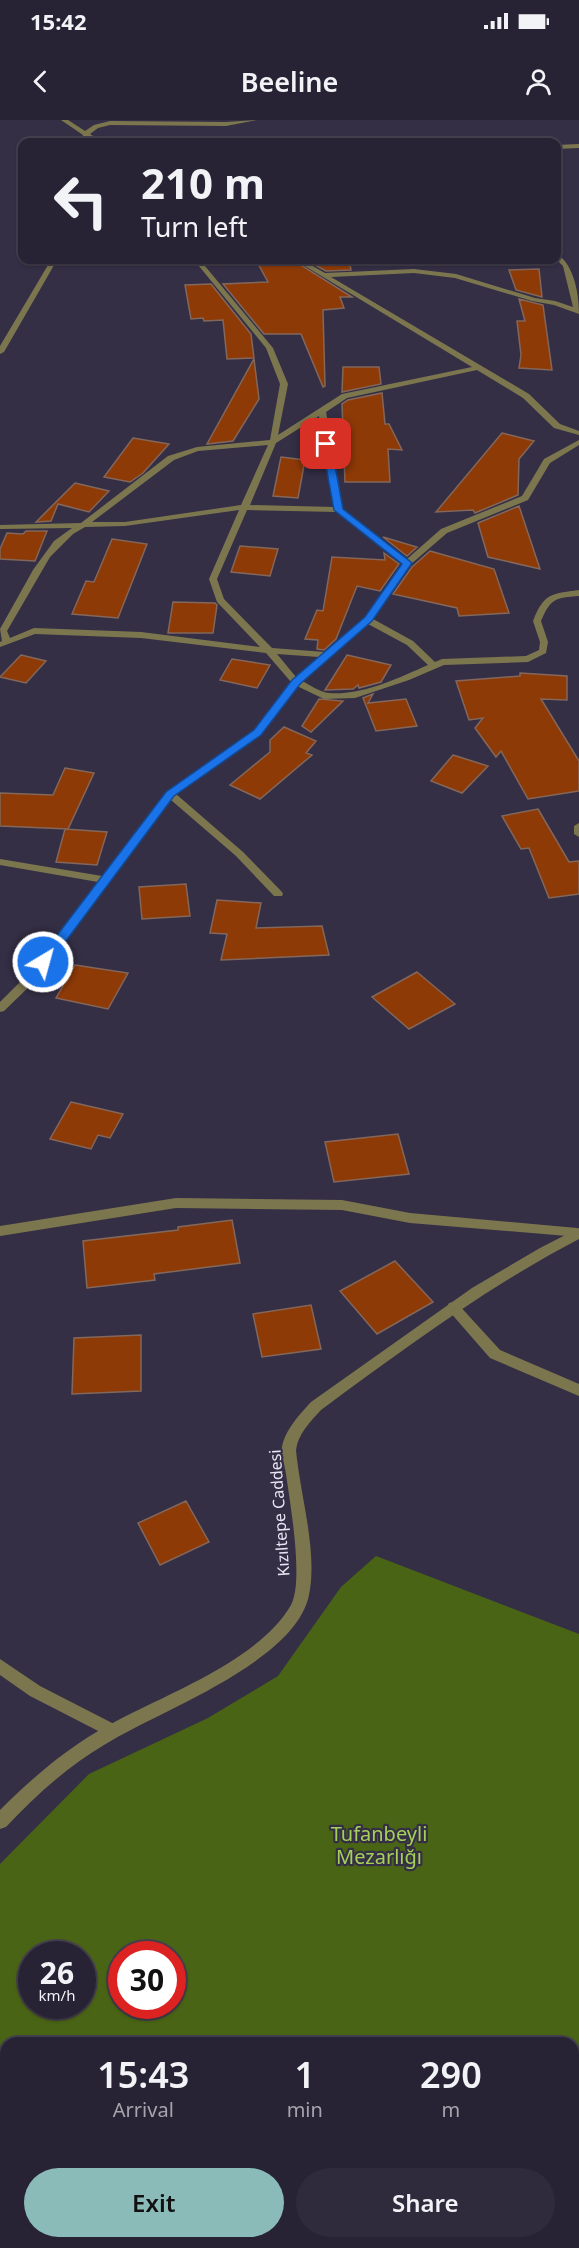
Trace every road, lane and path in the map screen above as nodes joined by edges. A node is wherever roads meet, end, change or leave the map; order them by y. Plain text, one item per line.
1 (64, 120) edge
2 (254, 120) edge
3 (86, 133) junction
4 (84, 138) edge
5 (93, 138) edge
6 (579, 146) edge
7 (561, 147) edge
8 (561, 260) edge
9 (52, 264) edge
10 (200, 264) edge
11 (305, 264) edge
12 (326, 275) junction
13 (578, 312) edge
14 (0, 352) edge
15 (480, 367) junction
16 (321, 412) junction
17 (579, 433) edge
18 (273, 442) junction
19 (579, 442) edge
20 (244, 507) junction
21 (339, 510) junction
22 (85, 524) junction
23 (0, 526) edge
24 (407, 563) junction
25 (579, 593) edge
26 (368, 619) junction
27 (3, 644) edge
28 (269, 651) junction
29 (328, 655) junction
30 (434, 666) junction
31 (296, 682) junction
32 (170, 794) junction
33 (579, 826) edge
34 (579, 834) edge
35 (0, 862) edge
36 (105, 880) junction
37 (278, 894) dead end
38 (0, 1008) edge
39 (0, 1232) edge
40 (578, 1233) edge
41 (453, 1307) junction
42 (579, 1390) edge
43 (0, 1666) edge
44 (113, 1731) junction
45 (0, 1821) edge

1 - 3 street
2 - 3 street
3 - 4 street
3 - 5 street
6 - 7 street
8 - 13 street
9 - 14 street
10 - 18 street
11 - 12 street
12 - 13 street
12 - 15 street
15 - 16 street
15 - 17 street
16 - 18 street
16 - 21 street
18 - 20 street
18 - 22 street
19 - 24 street
20 - 21 street
20 - 22 street
20 - 28 street
21 - 24 street
22 - 23 street
22 - 27 street
24 - 26 street
25 - 30 street
26 - 29 street
26 - 30 street
27 - 28 street
28 - 29 street
28 - 31 street
29 - 31 street
30 - 31 street
31 - 32 street
32 - 36 street
32 - 37 street
33 - 34 street
35 - 36 street
36 - 38 street
39 - 40 street
40 - 41 street, Kızıltepe Caddesi
41 - 42 street
41 - 44 street, Kızıltepe Caddesi
43 - 44 street
44 - 45 street, Kızıltepe Caddesi

